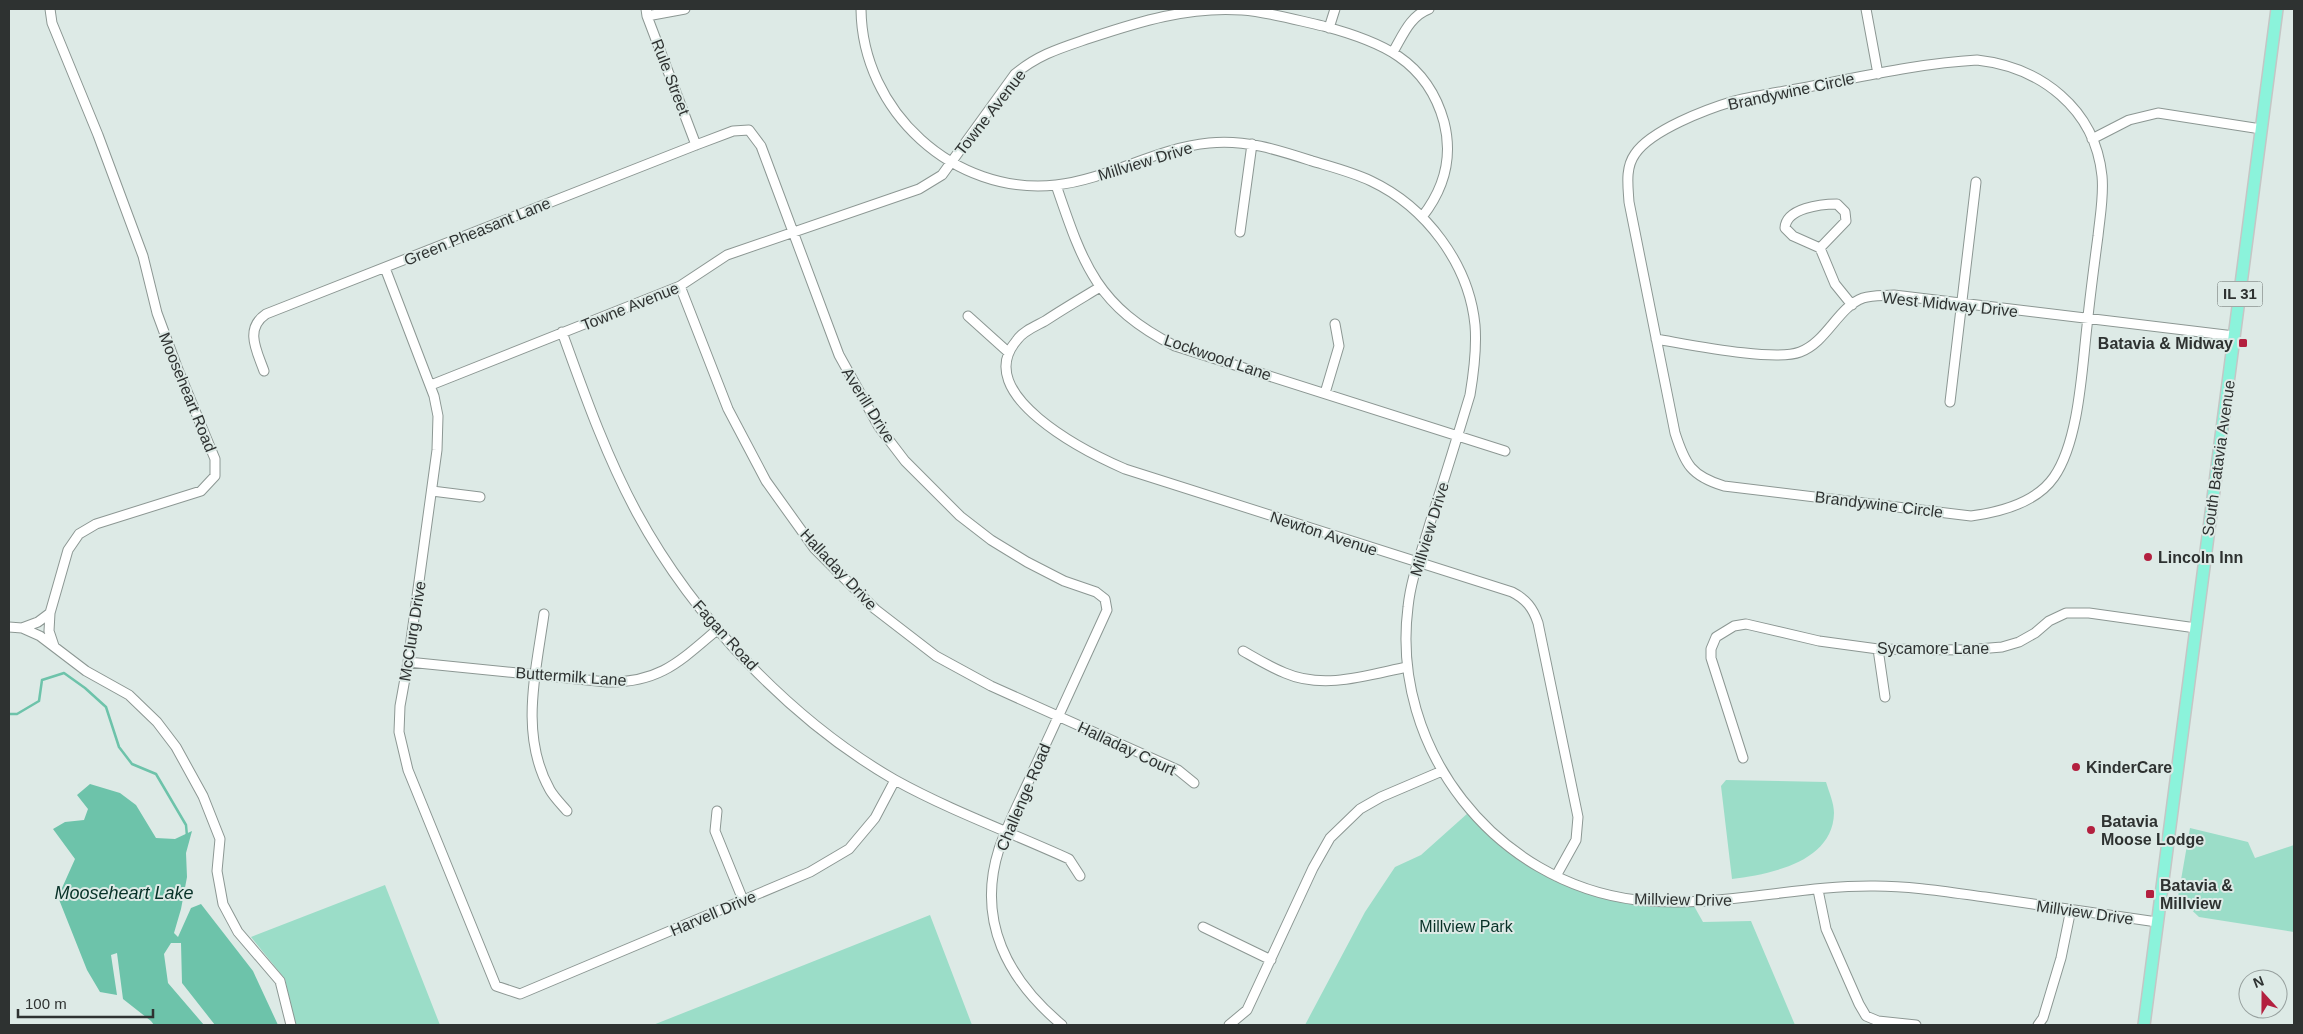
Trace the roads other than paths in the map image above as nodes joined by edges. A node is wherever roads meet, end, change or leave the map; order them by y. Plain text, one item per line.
1 (50, 9) edge
2 (685, 9) edge
3 (861, 9) edge
4 (1335, 9) edge
5 (1429, 9) edge
6 (1866, 9) edge
7 (2277, 9) edge
8 (647, 13) edge
9 (1329, 28) junction
10 (1393, 52) junction
11 (1878, 74) junction
12 (2261, 128) junction
13 (749, 130) joint
14 (2092, 139) junction
15 (1252, 144) junction
16 (696, 145) junction
17 (951, 163) junction
18 (1976, 182) dead end
19 (1056, 185) junction
20 (1422, 217) junction
21 (793, 232) junction
22 (1240, 232) dead end
23 (1820, 248) junction
24 (385, 268) junction
25 (680, 286) junction
26 (1100, 287) junction
27 (1961, 303) junction
28 (1852, 305) junction
29 (968, 316) dead end
30 (2087, 320) junction
31 (1335, 324) dead end
32 (562, 332) junction
33 (2234, 336) junction
34 (1656, 339) junction
35 (1008, 352) junction
36 (264, 371) dead end
37 (431, 385) junction
38 (1325, 393) junction
39 (1950, 402) dead end
40 (1458, 435) junction
41 (1505, 451) dead end
42 (432, 492) junction
43 (480, 498) dead end
44 (1418, 562) junction
45 (1096, 592) joint
46 (50, 613) junction
47 (544, 614) dead end
48 (9, 627) edge
49 (22, 628) junction
50 (2196, 628) junction
51 (718, 629) junction
52 (54, 646) junction
53 (1878, 649) junction
54 (1243, 651) dead end
55 (408, 662) junction
56 (1407, 667) junction
57 (536, 674) junction
58 (1885, 697) dead end
59 (1058, 715) junction
60 (1743, 758) dead end
61 (1442, 771) junction
62 (895, 780) junction
63 (1194, 783) dead end
64 (567, 811) dead end
65 (717, 811) dead end
66 (1007, 831) junction
67 (1080, 876) dead end
68 (1556, 876) junction
69 (1818, 890) junction
70 (742, 900) junction
71 (2071, 909) junction
72 (2157, 922) junction
73 (1203, 927) dead end
74 (1271, 960) junction
75 (496, 986) joint
76 (291, 1025) edge
77 (1062, 1025) edge
78 (1228, 1025) edge
79 (1916, 1025) edge
80 (2038, 1025) edge
81 (2144, 1025) edge

1 - 46 street, Mooseheart Road
2 - 8 street
3 - 17 street, Millview Drive
4 - 9 street
5 - 10 street
6 - 11 street
7 - 12 main road, South Batavia Avenue / IL 31
8 - 16 street, Rule Street
9 - 10 street, Towne Avenue
9 - 17 street, Towne Avenue
10 - 20 street, Towne Avenue
11 - 14 street, Brandywine Circle
11 - 34 street, Brandywine Circle
12 - 14 street
12 - 33 main road, South Batavia Avenue / IL 31
13 - 16 street, Green Pheasant Lane
13 - 21 street, Averill Drive
14 - 30 street, Brandywine Circle
15 - 19 street, Millview Drive
15 - 20 street, Millview Drive
15 - 22 street
16 - 24 street, Green Pheasant Lane
17 - 19 street, Millview Drive
17 - 21 street, Towne Avenue
18 - 27 street
19 - 26 street, Lockwood Lane
20 - 40 street, Millview Drive
21 - 25 street, Towne Avenue
21 - 45 street, Averill Drive
23 - 23 street
23 - 28 street
24 - 36 street, Green Pheasant Lane
24 - 37 street, McClurg Drive
25 - 32 street, Towne Avenue
25 - 59 street, Halladay Drive
26 - 35 street
26 - 38 street, Lockwood Lane
27 - 28 street, West Midway Drive
27 - 30 street, West Midway Drive
27 - 39 street
28 - 34 street, West Midway Drive
29 - 35 street
30 - 33 street, West Midway Drive
30 - 34 street, Brandywine Circle
31 - 38 street
32 - 37 street, Towne Avenue
32 - 51 street, Fagan Road
33 - 50 main road, South Batavia Avenue / IL 31
35 - 44 street, Newton Avenue
37 - 42 street, McClurg Drive
38 - 40 street, Lockwood Lane
40 - 41 street, Lockwood Lane
40 - 44 street, Millview Drive
42 - 43 street
42 - 55 street, McClurg Drive
44 - 56 street, Millview Drive
44 - 68 street, Newton Avenue
45 - 59 street, Challenge Road
46 - 49 street
46 - 52 street, Mooseheart Road
47 - 57 street
48 - 49 street
49 - 52 street
50 - 53 street, Sycamore Lane
50 - 72 main road, South Batavia Avenue / IL 31
51 - 57 street, Buttermilk Lane
51 - 62 street, Fagan Road
52 - 76 street
53 - 58 street
53 - 60 street, Sycamore Lane
54 - 56 street
55 - 57 street, Buttermilk Lane
55 - 75 street, McClurg Drive
56 - 61 street, Millview Drive
57 - 64 street
59 - 63 street, Halladay Court
59 - 66 street, Challenge Road
61 - 68 street, Millview Drive
61 - 74 street
62 - 66 street, Fagan Road
62 - 70 street, Harvell Drive
65 - 70 street
66 - 67 street, Fagan Road
66 - 77 street, Challenge Road
68 - 69 street, Millview Drive
69 - 71 street, Millview Drive
69 - 79 street
70 - 75 street, Harvell Drive
71 - 72 street, Millview Drive
71 - 80 street
72 - 81 main road, South Batavia Avenue / IL 31
73 - 74 street
74 - 78 street

